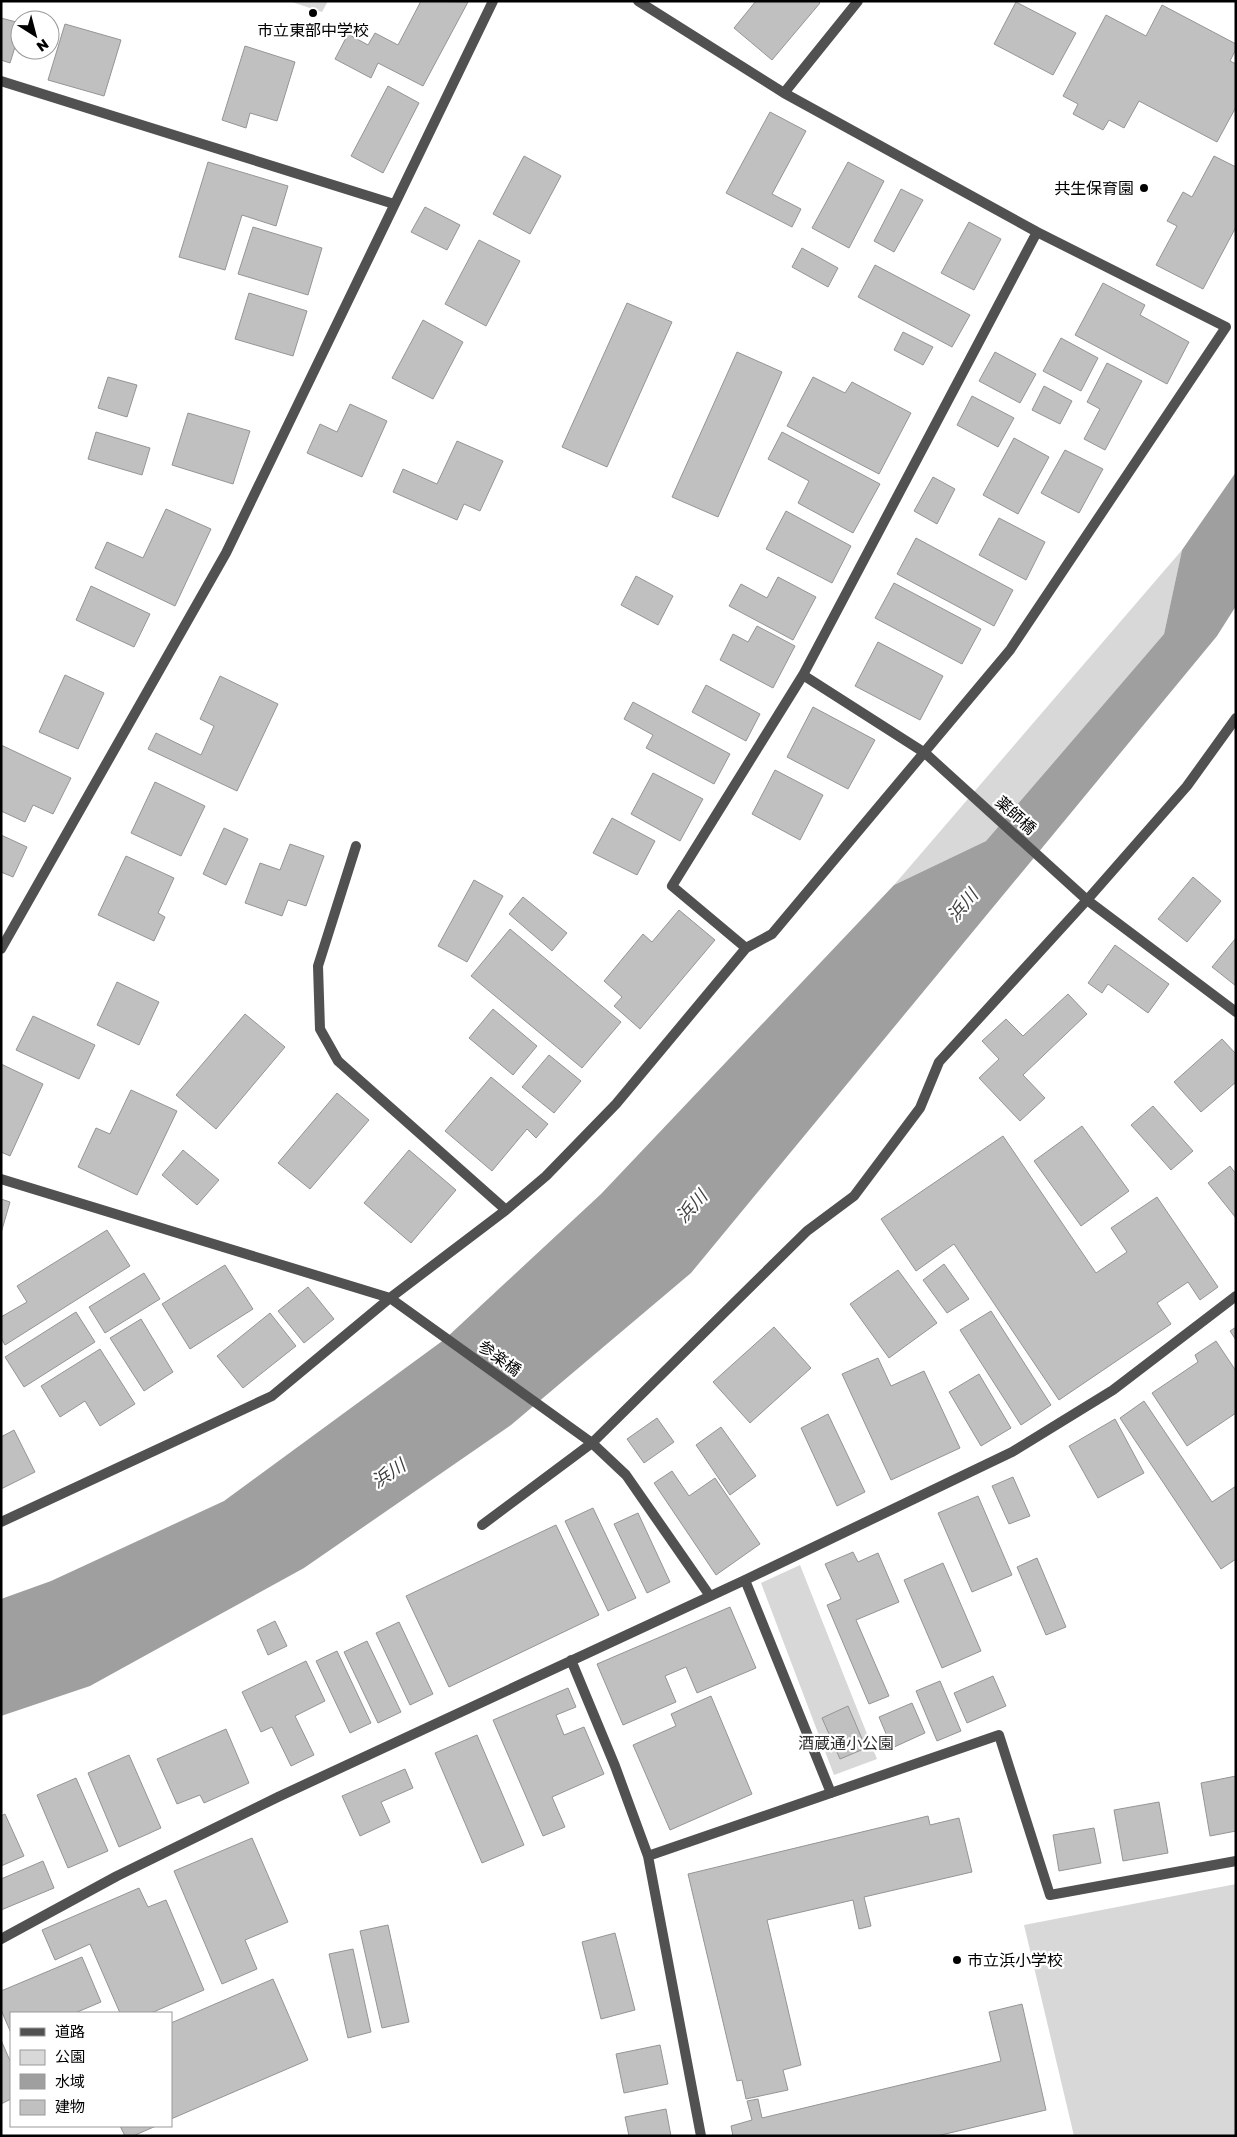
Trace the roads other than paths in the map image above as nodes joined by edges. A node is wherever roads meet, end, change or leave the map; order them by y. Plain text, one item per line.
1 (493, 1) edge
2 (638, 1) edge
3 (858, 1) edge
4 (1, 81) edge
5 (784, 93) junction
6 (394, 204) junction
7 (1037, 232) junction
8 (803, 675) junction
9 (1236, 718) edge
10 (925, 753) junction
11 (356, 846) dead end
12 (1087, 900) junction
13 (746, 948) junction
14 (1, 949) edge
15 (1236, 1012) edge
16 (1, 1179) edge
17 (506, 1210) junction
18 (1236, 1296) edge
19 (390, 1298) junction
20 (592, 1443) junction
21 (1, 1522) edge
22 (482, 1525) dead end
23 (744, 1580) junction
24 (710, 1596) junction
25 (571, 1660) junction
26 (831, 1793) junction
27 (648, 1856) junction
28 (1236, 1861) edge
29 (1, 1939) edge
30 (701, 2136) edge

1 - 6 street
2 - 5 street
3 - 5 street
4 - 6 street
5 - 7 street
6 - 14 street
7 - 8 street
7 - 10 street
8 - 10 street, 薬師橋
8 - 13 street
9 - 12 street
10 - 12 street, 薬師橋
10 - 13 street
11 - 17 street
12 - 15 street, 薬師橋
12 - 20 street
13 - 17 street
16 - 19 street, 参楽橋
17 - 19 street
18 - 23 street
19 - 20 street, 参楽橋
19 - 21 street
20 - 22 street
20 - 24 street, 参楽橋
23 - 24 street
23 - 26 street
24 - 25 street
25 - 27 street
25 - 29 street
26 - 27 street
26 - 28 street
27 - 30 street

